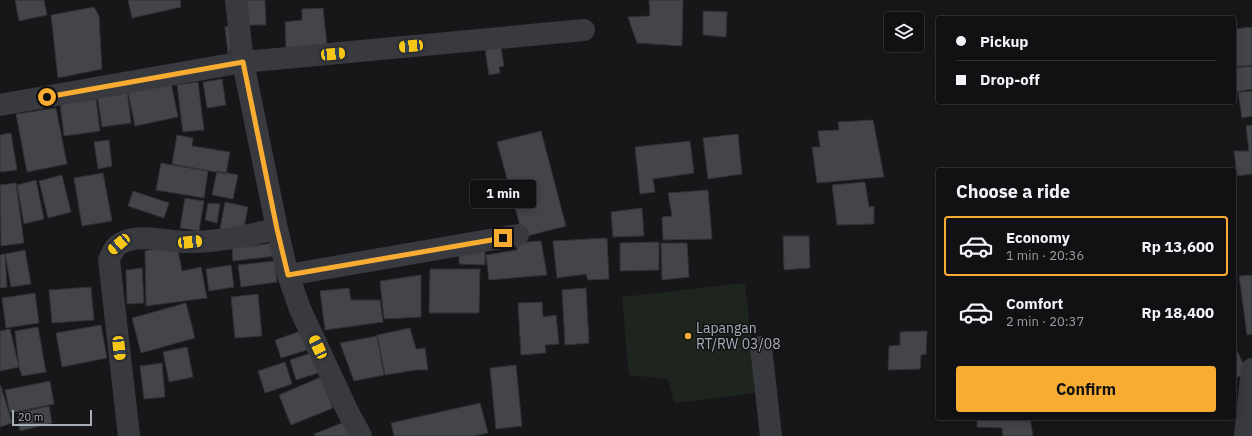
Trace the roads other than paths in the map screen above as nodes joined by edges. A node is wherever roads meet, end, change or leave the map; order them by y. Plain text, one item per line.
1 (236, 0) edge
2 (584, 30) dead end
3 (243, 62) junction
4 (0, 105) edge
5 (277, 229) junction
6 (518, 235) dead end
7 (288, 275) junction
8 (760, 347) dead end
9 (1252, 369) edge
10 (129, 436) edge
11 (361, 436) edge
12 (771, 436) edge
13 (1245, 436) edge

1 - 3 street
2 - 3 street
3 - 4 street
3 - 5 street
5 - 7 street
5 - 10 street
6 - 7 street
7 - 11 street
8 - 12 street
9 - 13 street

